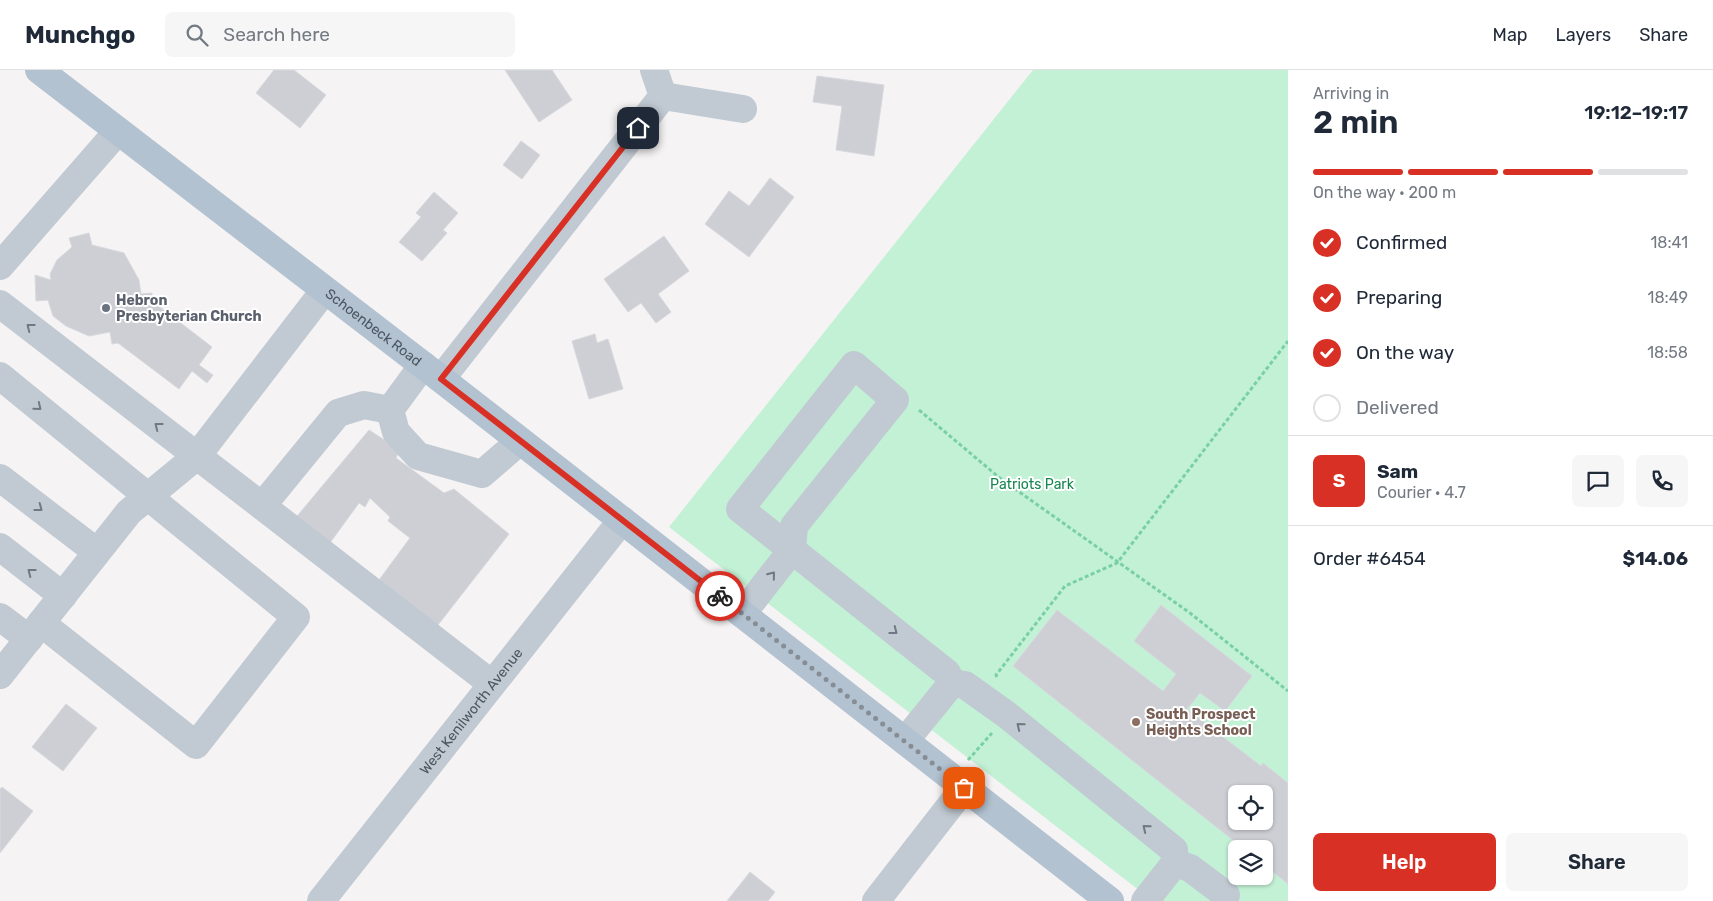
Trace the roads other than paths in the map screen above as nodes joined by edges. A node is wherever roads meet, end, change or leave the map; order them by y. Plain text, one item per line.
1 (39, 70) edge
2 (654, 70) edge
3 (663, 96) junction
4 (743, 109) dead end
5 (118, 131) junction
6 (0, 266) edge
7 (324, 291) junction
8 (0, 304) edge
9 (432, 372) junction
10 (0, 376) edge
11 (390, 410) junction
12 (520, 441) junction
13 (197, 456) junction
14 (0, 478) edge
15 (148, 496) junction
16 (262, 506) junction
17 (622, 520) junction
18 (0, 548) edge
19 (792, 550) junction
20 (97, 552) junction
21 (63, 596) junction
22 (742, 614) junction
23 (0, 616) edge
24 (35, 631) junction
25 (0, 675) edge
26 (952, 683) junction
27 (492, 684) junction
28 (905, 742) junction
29 (958, 783) junction
30 (1175, 863) junction
31 (1222, 899) edge
32 (321, 901) edge
33 (876, 901) edge
34 (1110, 901) edge
35 (1145, 901) edge

1 - 5 main road, Schoenbeck Road
2 - 3 street
3 - 4 street
3 - 9 street
5 - 6 street
5 - 7 main road, Schoenbeck Road
7 - 9 main road, Schoenbeck Road
7 - 13 street
13 -> 8 street
9 - 11 street
9 - 12 main road, Schoenbeck Road
10 -> 15 street
11 - 12 street
11 - 16 street
12 - 17 main road, Schoenbeck Road
13 - 15 street
13 - 16 street
14 -> 20 street
15 - 20 street
15 - 24 street
16 - 27 street
17 - 22 main road, Schoenbeck Road
17 - 27 street, West Kenilworth Avenue
21 -> 18 street
19 - 19 street
22 -> 19 street
19 -> 26 street
20 - 21 street
21 - 24 street
22 - 28 main road, Schoenbeck Road
23 - 24 street
24 - 25 street
26 - 28 street
30 -> 26 street
27 - 32 street, West Kenilworth Avenue
28 - 29 main road, Schoenbeck Road
29 - 33 street
29 - 34 main road, Schoenbeck Road
30 - 31 street
30 - 35 street

